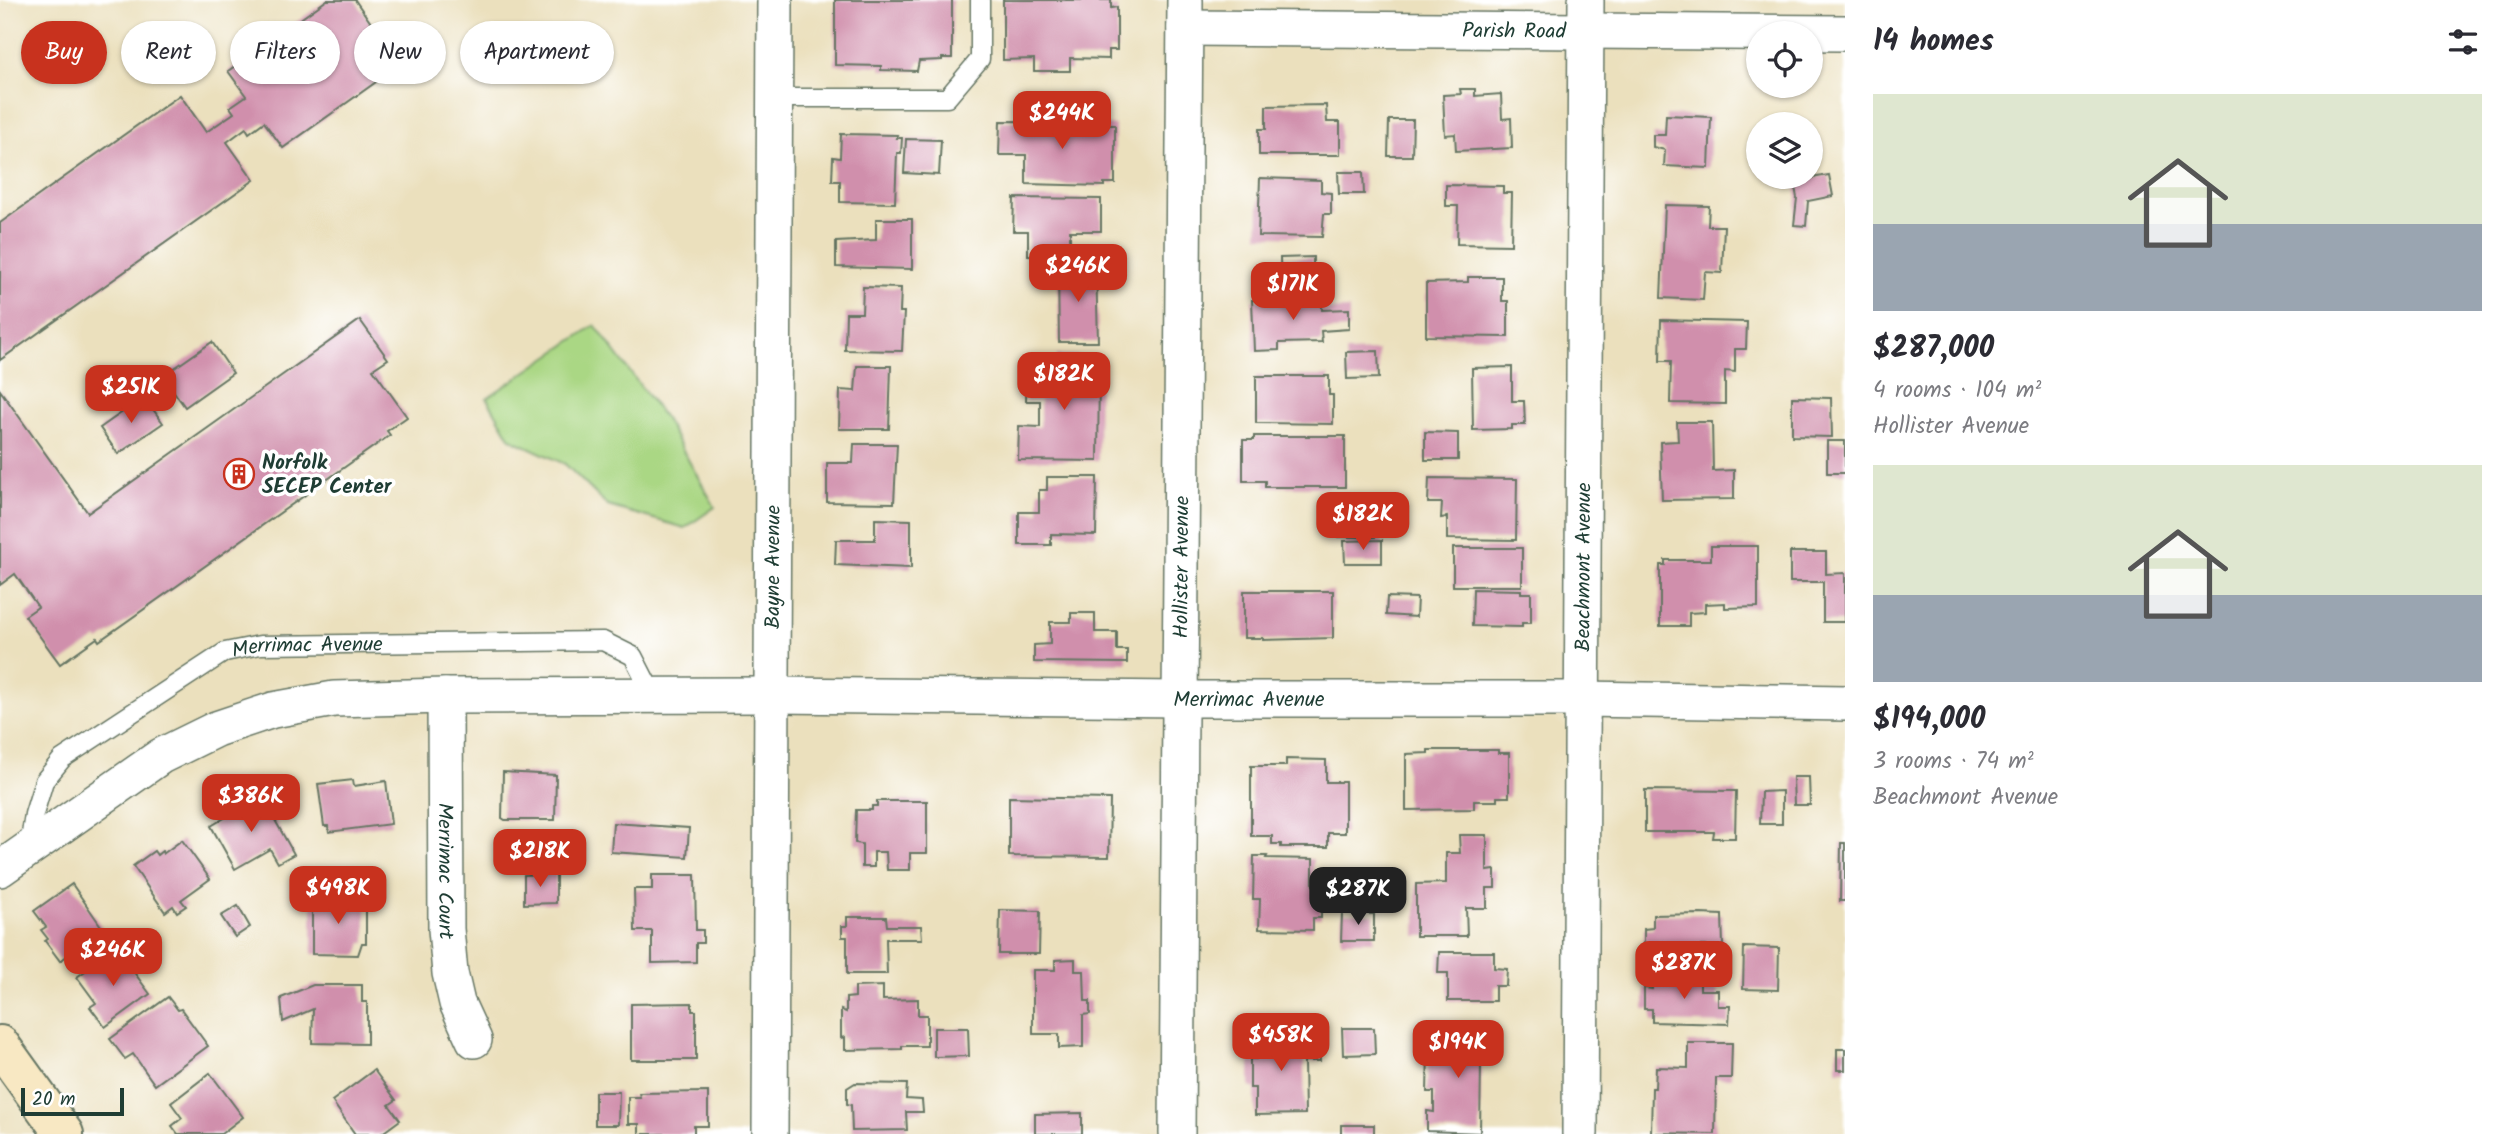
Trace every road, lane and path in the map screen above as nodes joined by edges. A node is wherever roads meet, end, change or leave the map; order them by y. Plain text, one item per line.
1 (775, 0) edge
2 (980, 0) edge
3 (1185, 14) edge
4 (1586, 16) edge
5 (1845, 33) edge
6 (774, 98) junction
7 (653, 695) junction
8 (773, 695) junction
9 (445, 696) junction
10 (1180, 699) junction
11 (1580, 699) junction
12 (1845, 703) edge
13 (29, 847) junction
14 (0, 869) edge
15 (474, 1040) dead end
16 (0, 1045) edge
17 (64, 1134) edge
18 (770, 1134) edge
19 (1177, 1134) edge
20 (1580, 1134) edge

1 - 6 street, Bayne Avenue
2 - 6 lane
3 - 4 street, Parish Road
3 - 10 street, Hollister Avenue
4 - 5 street, Parish Road
4 - 11 street, Beachmont Avenue
6 - 8 street, Bayne Avenue
7 - 8 street, Merrimac Avenue
7 - 9 street, Merrimac Avenue
7 - 13 lane, Merrimac Avenue
8 - 10 street, Merrimac Avenue
8 - 18 street, Bayne Avenue
9 - 13 street, Merrimac Avenue
9 - 15 street, Merrimac Court
10 - 11 street, Merrimac Avenue
10 - 19 street, Hollister Avenue
11 - 12 street, Merrimac Avenue
11 - 20 street, Beachmont Avenue
13 - 14 street, Merrimac Avenue
16 - 17 main road

